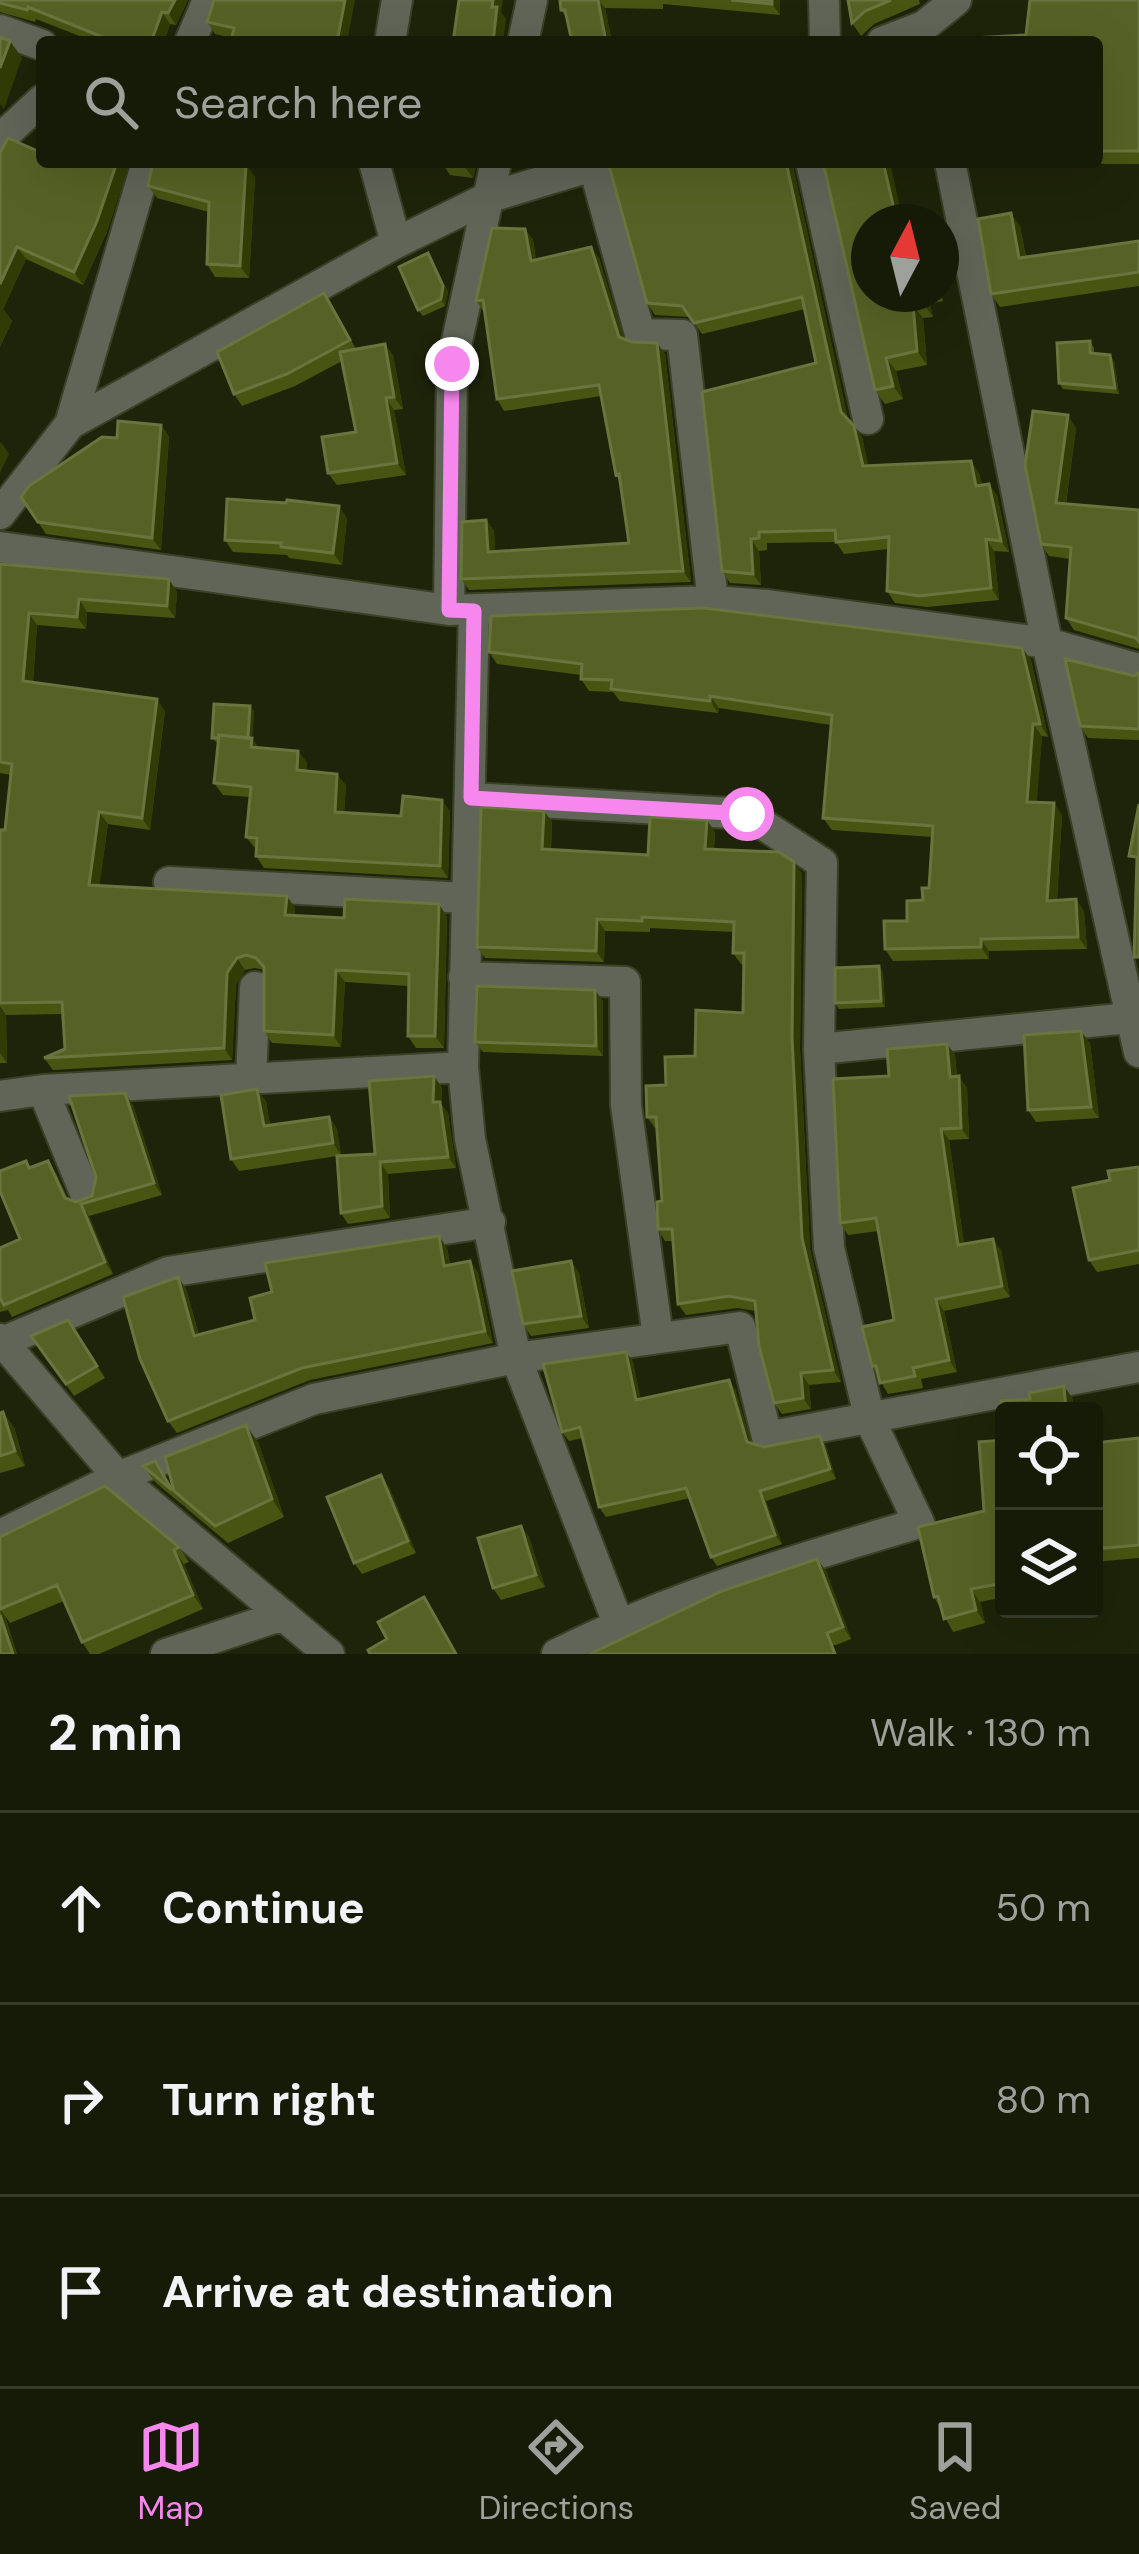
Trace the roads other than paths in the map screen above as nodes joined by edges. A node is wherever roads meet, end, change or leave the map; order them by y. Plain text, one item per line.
1 (208, 0) edge
2 (397, 0) edge
3 (532, 0) edge
4 (824, 0) edge
5 (956, 0) edge
6 (0, 31) edge
7 (925, 34) edge
8 (193, 36) edge
9 (391, 36) edge
10 (524, 36) edge
11 (825, 36) edge
12 (36, 43) edge
13 (36, 106) edge
14 (0, 139) edge
15 (145, 168) edge
16 (376, 168) edge
17 (495, 168) edge
18 (590, 168) edge
19 (601, 168) edge
20 (813, 168) edge
21 (951, 168) edge
22 (488, 198) junction
23 (396, 243) junction
24 (868, 418) dead end
25 (70, 424) junction
26 (0, 514) edge
27 (0, 548) edge
28 (713, 601) junction
29 (462, 610) junction
30 (1047, 643) junction
31 (1139, 669) edge
32 (471, 798) junction
33 (169, 882) dead end
34 (464, 898) junction
35 (464, 977) junction
36 (255, 987) dead end
37 (1129, 1018) junction
38 (819, 1049) junction
39 (1139, 1052) edge
40 (463, 1067) junction
41 (251, 1079) junction
42 (43, 1090) junction
43 (0, 1096) edge
44 (86, 1195) edge
45 (490, 1222) junction
46 (658, 1337) junction
47 (1, 1341) edge
48 (516, 1358) junction
49 (1139, 1367) edge
50 (870, 1420) junction
51 (118, 1477) junction
52 (0, 1535) edge
53 (283, 1615) junction
54 (619, 1623) junction
55 (166, 1654) edge
56 (329, 1654) edge
57 (557, 1654) edge

1 - 8 street
2 - 9 street
3 - 10 street
4 - 11 street
5 - 7 street
6 - 12 street
13 - 14 street
15 - 25 street
16 - 23 street
17 - 22 street
18 - 22 street
19 - 28 street
20 - 24 street
21 - 30 street
22 - 23 street
22 - 29 street
23 - 25 street
25 - 26 street
27 - 29 street
28 - 29 street
28 - 30 street
29 - 32 street
30 - 31 street
30 - 37 street
32 - 34 street
32 - 38 street
33 - 34 street
34 - 35 street
35 - 40 street
35 - 46 street
36 - 41 street
37 - 38 street
37 - 39 street
38 - 50 street
40 - 41 street
40 - 45 street
41 - 42 street
42 - 43 street
42 - 44 street
45 - 47 street
45 - 48 street
46 - 48 street
46 - 50 street
47 - 51 street
48 - 51 street
48 - 54 street
49 - 50 street
50 - 54 street
51 - 52 street
51 - 53 street
53 - 55 street
53 - 56 street
54 - 57 street

